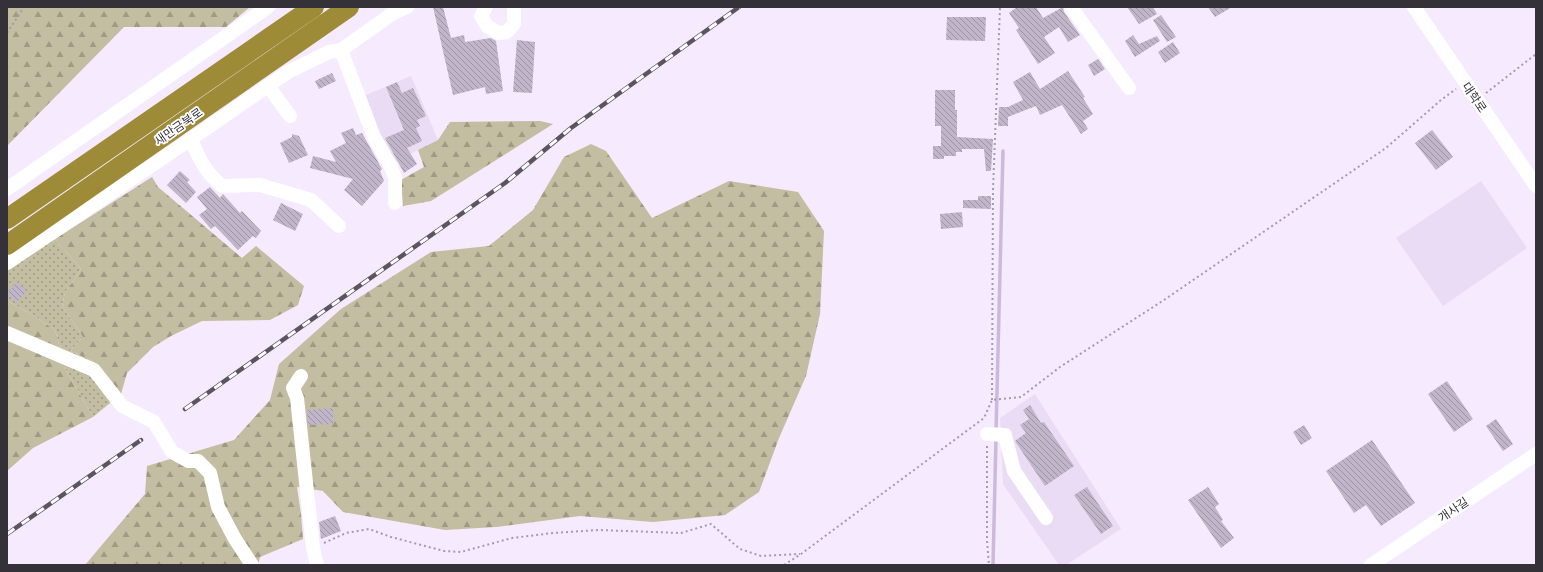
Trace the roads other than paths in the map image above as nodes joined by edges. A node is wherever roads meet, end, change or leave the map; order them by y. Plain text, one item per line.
1 (268, 7) edge
2 (314, 7) edge
3 (349, 7) edge
4 (408, 7) edge
5 (486, 7) edge
6 (514, 7) edge
7 (1071, 7) edge
8 (1414, 7) edge
9 (341, 50) junction
10 (268, 86) junction
11 (1129, 88) dead end
12 (290, 116) dead end
13 (192, 140) junction
14 (1536, 186) edge
15 (7, 189) edge
16 (395, 203) dead end
17 (7, 218) edge
18 (339, 226) dead end
19 (7, 245) edge
20 (7, 264) edge
21 (7, 333) edge
22 (301, 376) dead end
23 (994, 434) road end
24 (1536, 454) edge
25 (1046, 518) dead end
26 (252, 565) edge
27 (317, 565) edge
28 (1371, 565) edge

1 - 15 street
2 - 17 highway, 새만금북로
3 - 19 highway, 새만금북로
4 - 9 street
5 - 6 street
7 - 11 street
8 - 14 street, 대학로
9 - 10 street
9 - 16 street
10 - 12 street
10 - 13 street
13 - 18 street
13 - 20 street
21 - 26 street
22 - 27 street
23 - 25 street
24 - 28 street, 개사길

